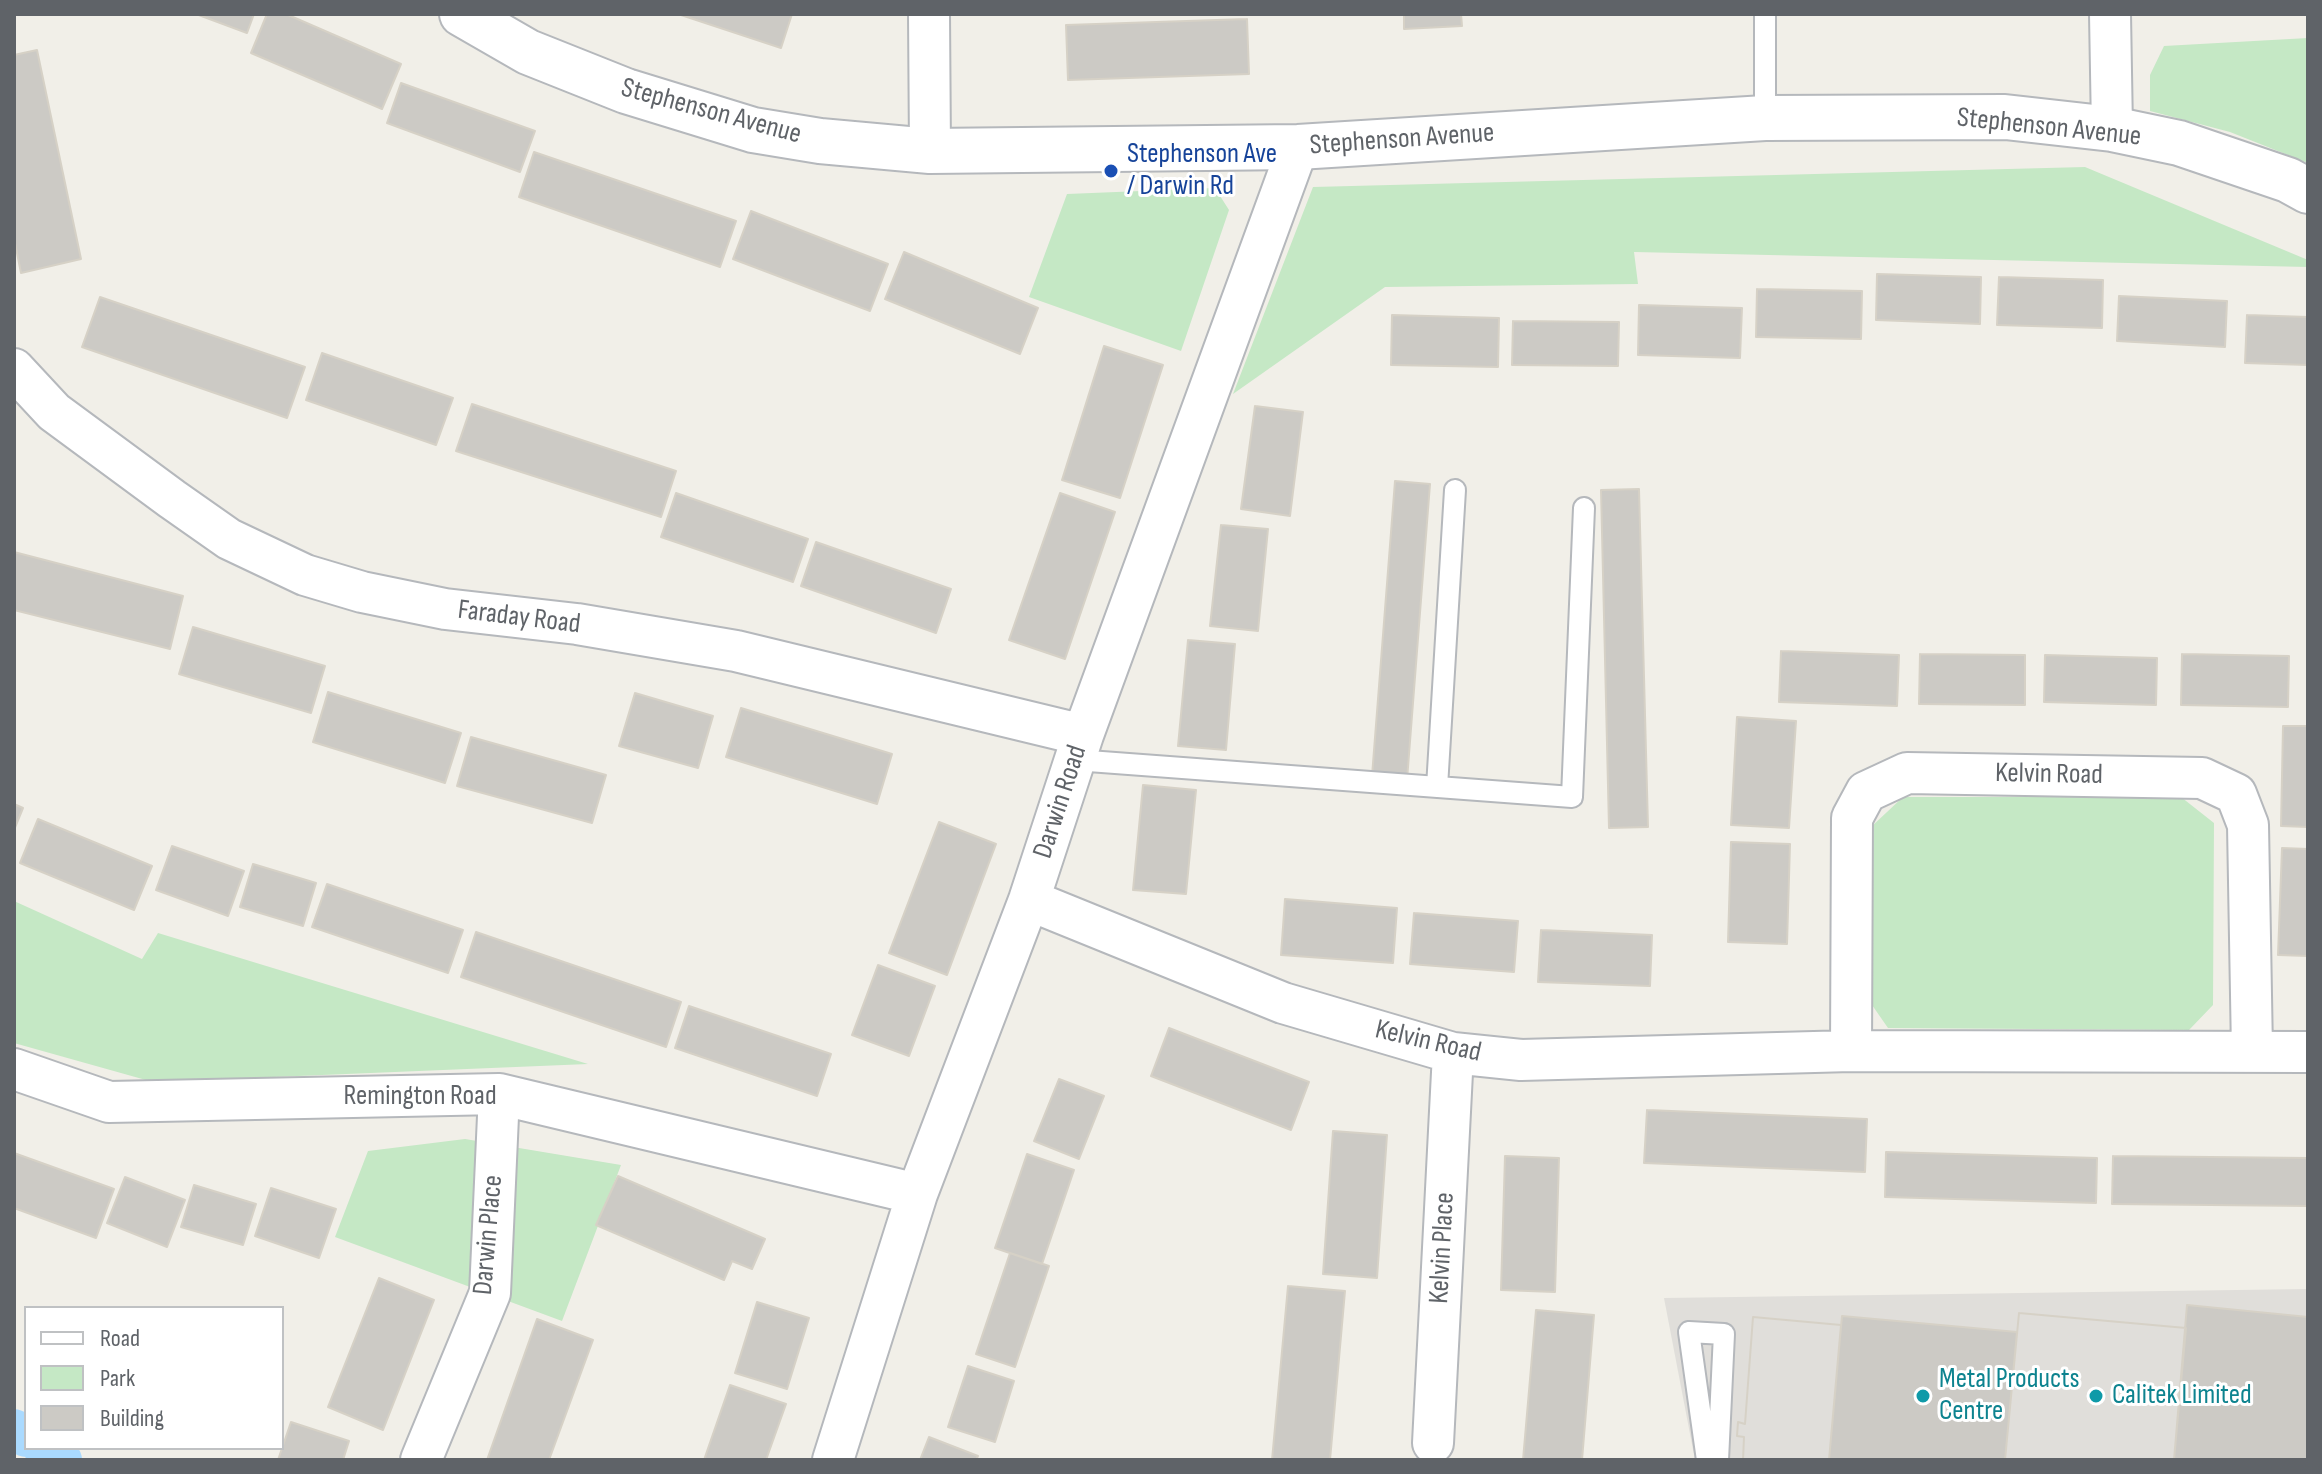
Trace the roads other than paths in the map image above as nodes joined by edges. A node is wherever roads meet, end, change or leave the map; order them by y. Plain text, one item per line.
1 (462, 14) edge
2 (929, 14) edge
3 (1765, 14) edge
4 (2110, 14) edge
5 (1765, 118) junction
6 (2112, 129) junction
7 (1298, 147) junction
8 (930, 151) junction
9 (2308, 191) edge
10 (14, 369) edge
11 (1455, 490) dead end
12 (1584, 508) dead end
13 (1079, 747) junction
14 (1437, 787) junction
15 (1029, 900) junction
16 (1851, 1051) junction
17 (2252, 1051) junction
18 (2308, 1052) edge
19 (1453, 1053) junction
20 (14, 1069) edge
21 (499, 1094) junction
22 (917, 1194) junction
23 (1433, 1443) dead end
24 (421, 1460) edge
25 (833, 1460) edge
26 (1707, 1460) edge
27 (1718, 1460) edge

1 - 8 street, Stephenson Avenue
2 - 8 street
3 - 5 lane
4 - 6 street
5 - 6 street, Stephenson Avenue
5 - 7 street, Stephenson Avenue
6 - 9 street, Stephenson Avenue
7 - 8 street, Stephenson Avenue
7 - 13 street, Darwin Road
10 - 13 street, Faraday Road
11 - 14 lane
12 - 14 lane
13 - 14 lane
13 - 15 street, Darwin Road
15 - 19 street, Kelvin Road
15 - 22 street, Darwin Road
16 - 17 street, Kelvin Road
16 - 17 street, Kelvin Road
16 - 19 street, Kelvin Road
17 - 18 street, Kelvin Road
19 - 23 street, Kelvin Place
20 - 21 street, Remington Road
21 - 22 street, Remington Road
21 - 24 street, Darwin Place
22 - 25 street, Darwin Road
26 - 27 lane

